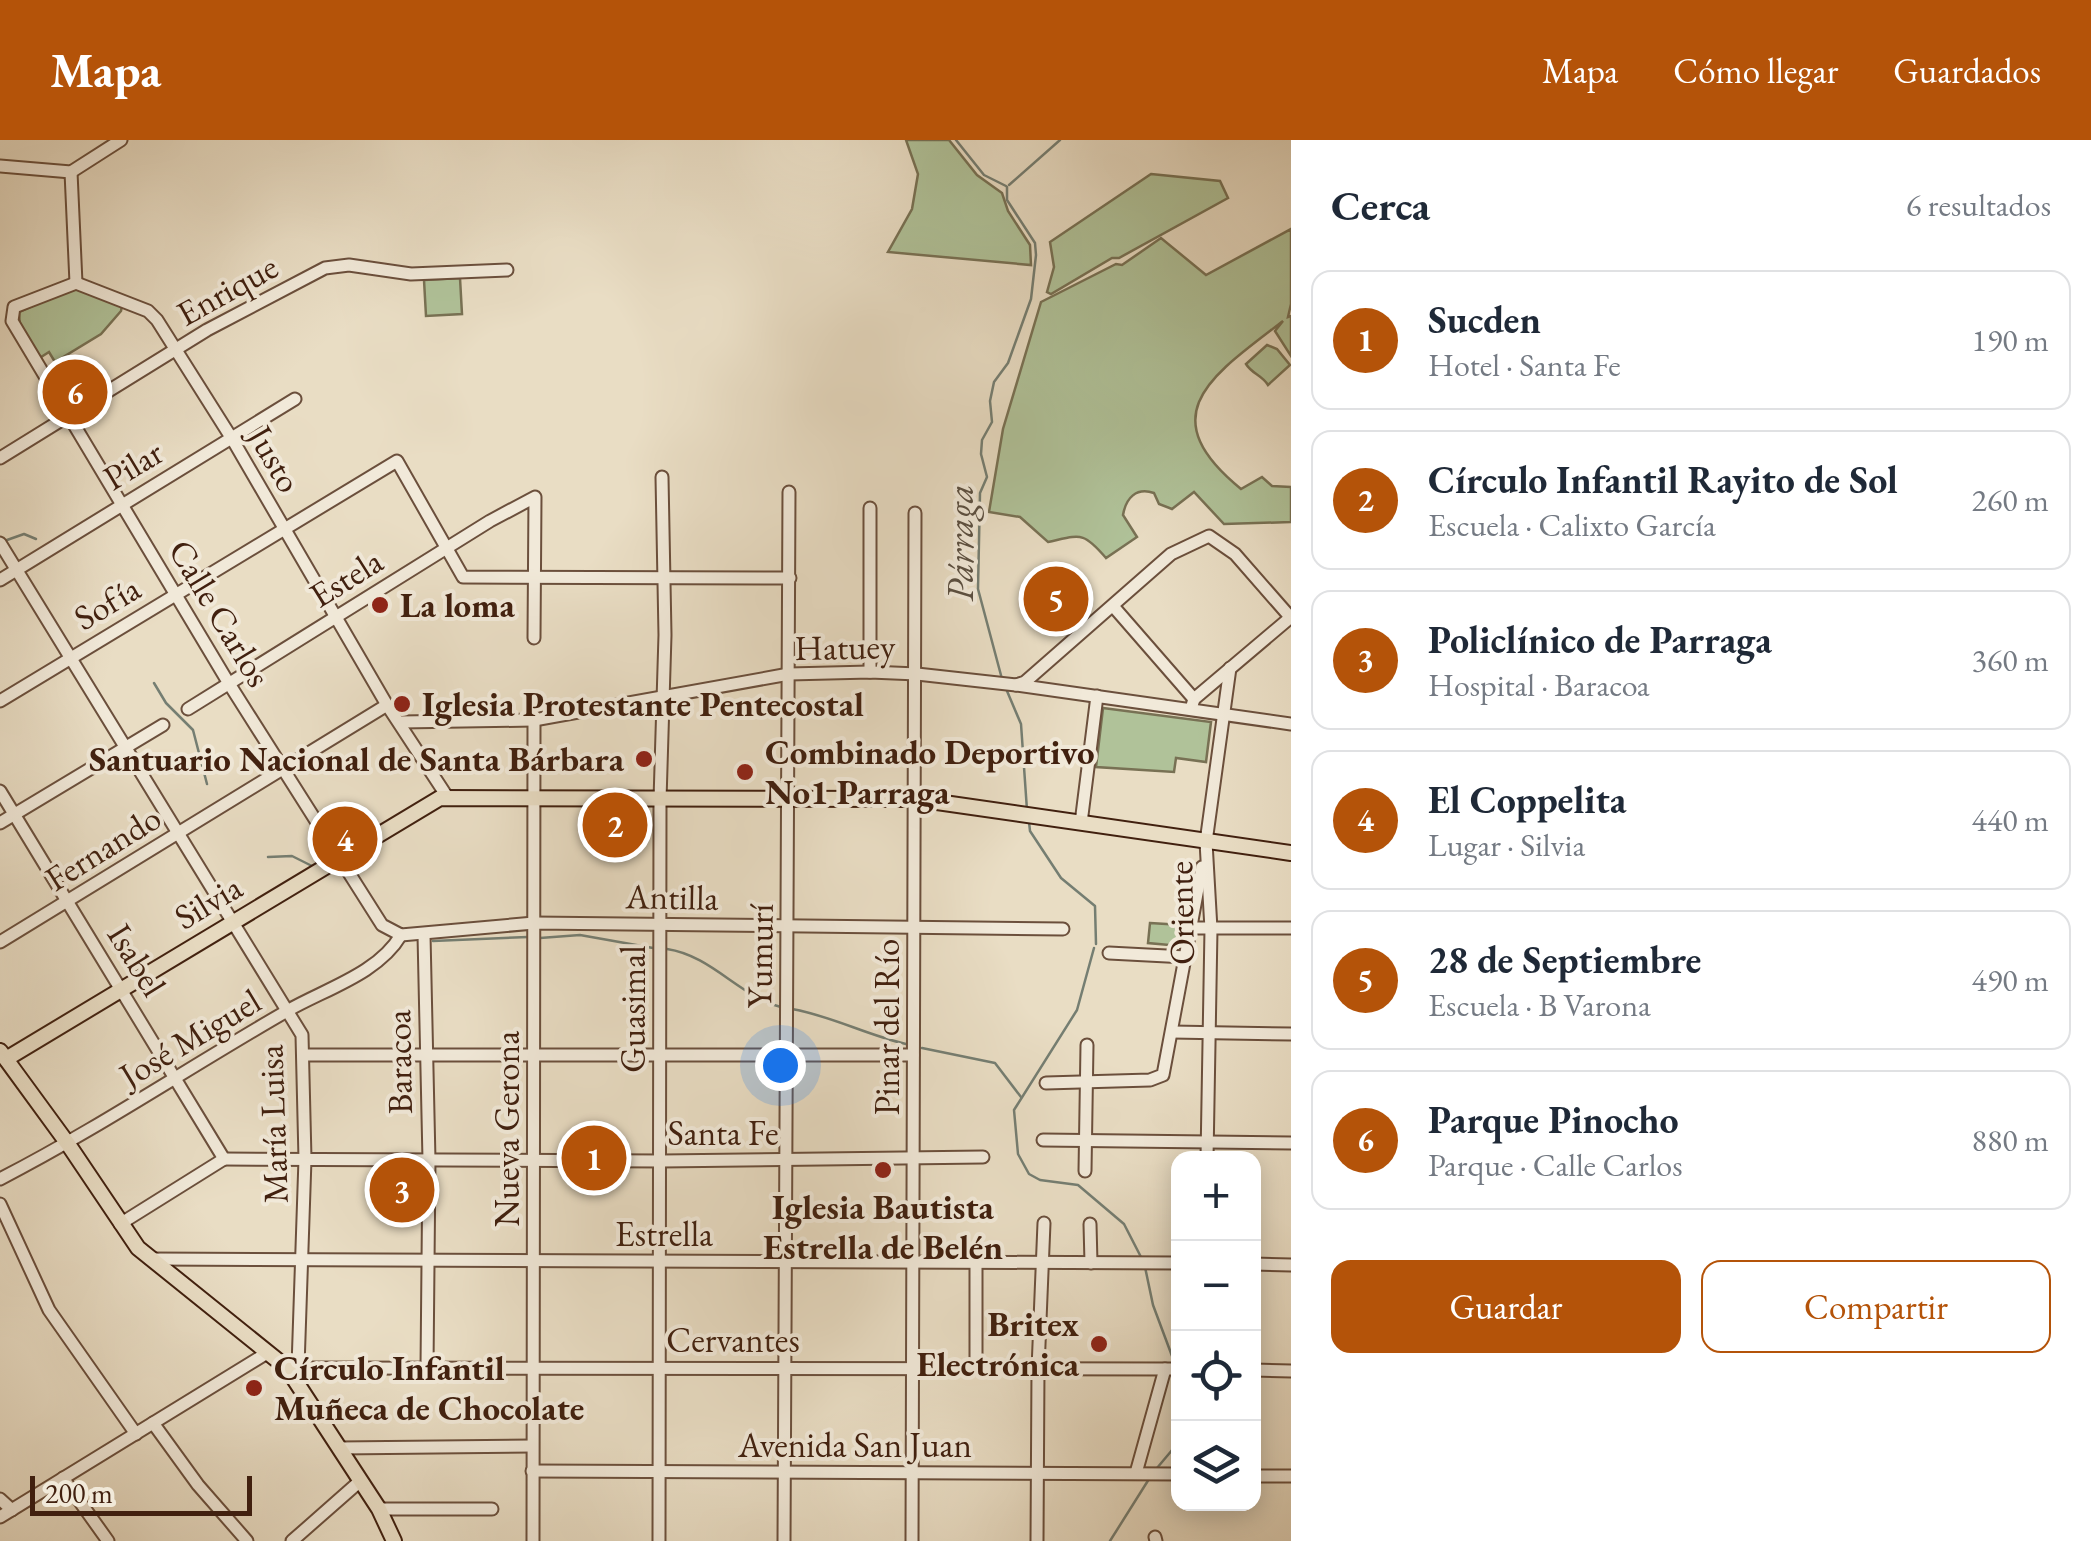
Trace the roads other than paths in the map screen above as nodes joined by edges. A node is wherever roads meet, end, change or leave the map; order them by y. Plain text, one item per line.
1 (121, 140) edge
2 (0, 166) edge
3 (71, 172) junction
4 (507, 270) dead end
5 (76, 283) junction
6 (177, 349) junction
7 (295, 399) dead end
8 (69, 416) junction
9 (232, 438) junction
10 (0, 458) edge
11 (662, 477) dead end
12 (790, 492) dead end
13 (123, 503) junction
14 (870, 508) dead end
15 (916, 514) dead end
16 (283, 527) junction
17 (0, 543) edge
18 (447, 548) junction
19 (17, 569) junction
20 (662, 576) junction
21 (534, 577) junction
22 (790, 578) junction
23 (0, 580) edge
24 (176, 594) junction
25 (1113, 606) junction
26 (335, 617) junction
27 (1291, 617) edge
28 (534, 638) dead end
29 (71, 657) junction
30 (1230, 668) junction
31 (870, 672) junction
32 (790, 674) junction
33 (917, 674) junction
34 (228, 682) junction
35 (1016, 686) junction
36 (662, 696) junction
37 (1097, 696) junction
38 (0, 701) edge
39 (1192, 704) junction
40 (387, 705) junction
41 (188, 709) dead end
42 (1224, 715) junction
43 (534, 718) junction
44 (401, 722) junction
45 (1291, 724) edge
46 (163, 725) dead end
47 (126, 748) junction
48 (284, 770) junction
49 (0, 791) edge
50 (448, 798) junction
51 (788, 799) junction
52 (916, 799) junction
53 (534, 800) junction
54 (660, 800) junction
55 (14, 815) junction
56 (0, 823) edge
57 (1082, 823) junction
58 (178, 834) junction
59 (1206, 842) junction
60 (1291, 853) edge
61 (340, 858) junction
62 (69, 902) junction
63 (231, 922) junction
64 (534, 924) junction
65 (660, 924) junction
66 (788, 926) junction
67 (915, 926) junction
68 (1192, 928) junction
69 (1210, 928) junction
70 (1291, 928) edge
71 (1063, 929) dead end
72 (401, 935) junction
73 (424, 935) junction
74 (0, 942) edge
75 (1109, 953) dead end
76 (1186, 957) junction
77 (123, 989) junction
78 (287, 1010) junction
79 (1172, 1032) junction
80 (1208, 1033) junction
81 (1291, 1034) edge
82 (1087, 1045) dead end
83 (304, 1055) junction
84 (427, 1055) junction
85 (534, 1055) junction
86 (661, 1055) junction
87 (786, 1055) junction
88 (914, 1055) junction
89 (2, 1057) edge
90 (177, 1078) junction
91 (1087, 1081) junction
92 (1046, 1083) dead end
93 (1086, 1139) junction
94 (1042, 1140) dead end
95 (1206, 1141) junction
96 (1291, 1143) edge
97 (68, 1144) junction
98 (1206, 1151) edge
99 (983, 1157) dead end
100 (305, 1159) junction
101 (224, 1160) junction
102 (429, 1160) junction
103 (786, 1160) junction
104 (915, 1160) junction
105 (536, 1161) junction
106 (662, 1161) junction
107 (1085, 1171) dead end
108 (0, 1179) edge
109 (0, 1204) edge
110 (1044, 1223) dead end
111 (120, 1224) junction
112 (1090, 1224) dead end
113 (150, 1259) junction
114 (302, 1261) junction
115 (913, 1261) junction
116 (428, 1262) junction
117 (534, 1262) junction
118 (660, 1262) junction
119 (786, 1262) junction
120 (976, 1263) junction
121 (1042, 1263) junction
122 (1091, 1263) junction
123 (1171, 1263) edge
124 (1261, 1264) edge
125 (1291, 1265) edge
126 (267, 1353) junction
127 (534, 1366) junction
128 (427, 1367) junction
129 (660, 1367) junction
130 (293, 1368) junction
131 (785, 1368) junction
132 (914, 1368) junction
133 (976, 1368) junction
134 (1038, 1368) junction
135 (1171, 1369) edge
136 (1261, 1370) edge
137 (1291, 1371) edge
138 (153, 1423) junction
139 (136, 1434) junction
140 (532, 1446) junction
141 (339, 1448) junction
142 (532, 1471) junction
143 (660, 1471) junction
144 (785, 1472) junction
145 (913, 1472) junction
146 (1037, 1472) junction
147 (1140, 1473) junction
148 (1171, 1474) edge
149 (1261, 1476) edge
150 (1291, 1476) edge
151 (63, 1478) junction
152 (360, 1482) junction
153 (0, 1499) edge
154 (492, 1508) dead end
155 (380, 1509) junction
156 (6, 1514) edge
157 (295, 1540) edge
158 (108, 1541) edge
159 (247, 1541) edge
160 (394, 1541) edge
161 (533, 1541) edge
162 (659, 1541) edge
163 (784, 1541) edge
164 (912, 1541) edge
165 (1037, 1541) edge

1 - 3 street
2 - 3 street
3 - 5 street
4 - 6 street, Enrique
5 - 6 street, Justo
5 - 8 street, Calle Carlos
6 - 8 street, Enrique
6 - 9 street, Justo
7 - 9 street, Pilar
8 - 10 street, Enrique
8 - 13 street, Calle Carlos
9 - 13 street, Pilar
9 - 16 street, Justo
11 - 20 street, Guasimal
12 - 22 street, Yumurí
13 - 19 street, Pilar
13 - 24 street, Calle Carlos
14 - 31 street
15 - 33 street, Pinar del Río
16 - 18 street, Sofía
16 - 24 street, Sofía
16 - 26 street, Justo
17 - 19 street, María Luisa
18 - 21 street
18 - 21 street, Estela
18 - 26 street, Estela
19 - 23 street, Pilar
19 - 29 street, María Luisa
20 - 21 street
20 - 22 street
20 - 36 street, Guasimal
21 - 28 street
22 - 32 street, Yumurí
24 - 29 street, Sofía
24 - 34 street, Calle Carlos
25 - 27 street
25 - 35 street
25 - 39 street
26 - 34 street, Estela
26 - 40 street, Justo
27 - 30 street
29 - 38 street, Sofía
29 - 47 street, María Luisa
30 - 39 street
30 - 42 street, Oriente
31 - 32 street, Hatuey
31 - 33 street, Hatuey
32 - 36 street, Hatuey
32 - 51 street, Yumurí
33 - 35 street, Hatuey
33 - 52 street, Pinar del Río
34 - 41 street, Estela
34 - 48 street, Calle Carlos
35 - 37 street, Hatuey
36 - 43 street, Hatuey
36 - 54 street, Guasimal
37 - 39 street, Hatuey
37 - 57 street
39 - 42 street, Hatuey
40 - 44 street, Justo
40 - 48 street, Fernando
42 - 45 street, Hatuey
42 - 59 street, Oriente
43 - 44 street, Hatuey
43 - 53 street, Nueva Gerona
44 - 50 street, Justo
46 - 47 street
47 - 55 street
47 - 58 street, María Luisa
48 - 58 street, Fernando
48 - 61 street, Calle Carlos
49 - 55 street, Isabel
50 - 53 main road
50 - 61 main road, Silvia
51 - 52 main road
51 - 54 main road
51 - 66 street, Yumurí
52 - 57 main road
52 - 67 street, Pinar del Río
53 - 54 main road
53 - 64 street, Nueva Gerona
54 - 65 street, Guasimal
55 - 56 street
55 - 62 street, Isabel
57 - 59 main road
58 - 62 street, Fernando
58 - 63 street, María Luisa
59 - 60 main road
59 - 68 street
59 - 69 street, Oriente
61 - 63 main road, Silvia
61 - 72 street, Calle Carlos
62 - 74 street, Fernando
62 - 77 street, Isabel
63 - 77 main road, Silvia
63 - 78 street, María Luisa
64 - 65 street, Antilla
64 - 73 street, Antilla
64 - 85 street, Nueva Gerona
65 - 66 street, Antilla
65 - 86 street, Guasimal
66 - 67 street, Antilla
66 - 87 street, Yumurí
67 - 71 street, Antilla
67 - 88 street, Pinar del Río
68 - 69 street
68 - 76 street
69 - 70 street
69 - 80 street, Oriente
72 - 73 street, Antilla
72 - 78 street, José Miguel
73 - 84 street, Baracoa
75 - 76 street
76 - 79 street
77 - 89 main road, Silvia
77 - 90 street, Isabel
78 - 83 street, María Luisa
78 - 90 street, José Miguel
79 - 80 street
79 - 91 street
80 - 81 street
80 - 95 street, Oriente
82 - 91 street
83 - 84 street
83 - 100 street, María Luisa
84 - 85 street
84 - 102 street, Baracoa
85 - 86 street
85 - 105 street, Nueva Gerona
86 - 87 street
86 - 106 street, Guasimal
87 - 88 street
87 - 103 street, Yumurí
88 - 104 street, Pinar del Río
89 - 97 main road
90 - 97 street, José Miguel
90 - 101 street, Isabel
91 - 92 street
91 - 93 street
93 - 94 street
93 - 95 street
93 - 107 street
95 - 96 street
95 - 98 street, Oriente
97 - 108 street, José Miguel
97 - 111 main road
99 - 104 street, Santa Fe
100 - 101 street, Santa Fe
100 - 102 street, Santa Fe
100 - 114 street, María Luisa
101 - 111 street
102 - 105 street, Santa Fe
102 - 116 street, Baracoa
103 - 104 street, Santa Fe
103 - 106 street, Santa Fe
103 - 119 street, Yumurí
104 - 115 street, Pinar del Río
105 - 106 street, Santa Fe
105 - 117 street, Nueva Gerona
106 - 118 street, Guasimal
109 - 139 street
110 - 121 street
111 - 113 main road
112 - 122 street
113 - 114 street, Estrella
113 - 126 main road
114 - 116 street, Estrella
114 - 130 street, María Luisa
115 - 119 street, Estrella
115 - 120 street, Estrella
115 - 132 street, Pinar del Río
116 - 117 street, Estrella
116 - 128 street, Baracoa
117 - 118 street, Estrella
117 - 127 street, Nueva Gerona
118 - 119 street, Estrella
118 - 129 street, Guasimal
119 - 131 street, Yumurí
120 - 121 street, Estrella
120 - 133 street
121 - 122 street, Estrella
121 - 134 street
122 - 123 street, Estrella
124 - 125 street
126 - 130 main road
126 - 138 street
127 - 128 street, Cervantes
127 - 129 street, Cervantes
127 - 140 street, Nueva Gerona
128 - 130 street, Cervantes
129 - 131 street, Cervantes
129 - 143 street, Guasimal
130 - 141 main road
131 - 132 street, Cervantes
131 - 144 street, Yumurí
132 - 133 street, Cervantes
132 - 145 street, Pinar del Río
133 - 134 street, Cervantes
134 - 135 street, Cervantes
134 - 146 street
135 - 147 street
136 - 137 street
138 - 139 street
138 - 159 street
139 - 151 street
140 - 141 street
140 - 142 street, Nueva Gerona
141 - 152 main road
142 - 143 street, Avenida San Juan
142 - 161 street, Nueva Gerona
143 - 144 street, Avenida San Juan
143 - 162 street, Guasimal
144 - 145 street, Avenida San Juan
144 - 163 street, Yumurí
145 - 146 street, Avenida San Juan
145 - 164 street, Pinar del Río
146 - 147 street, Avenida San Juan
146 - 165 street
147 - 148 street, Avenida San Juan
149 - 150 street
151 - 156 street
151 - 158 street
152 - 155 main road
152 - 157 street
153 - 156 street
154 - 155 street
155 - 160 main road

